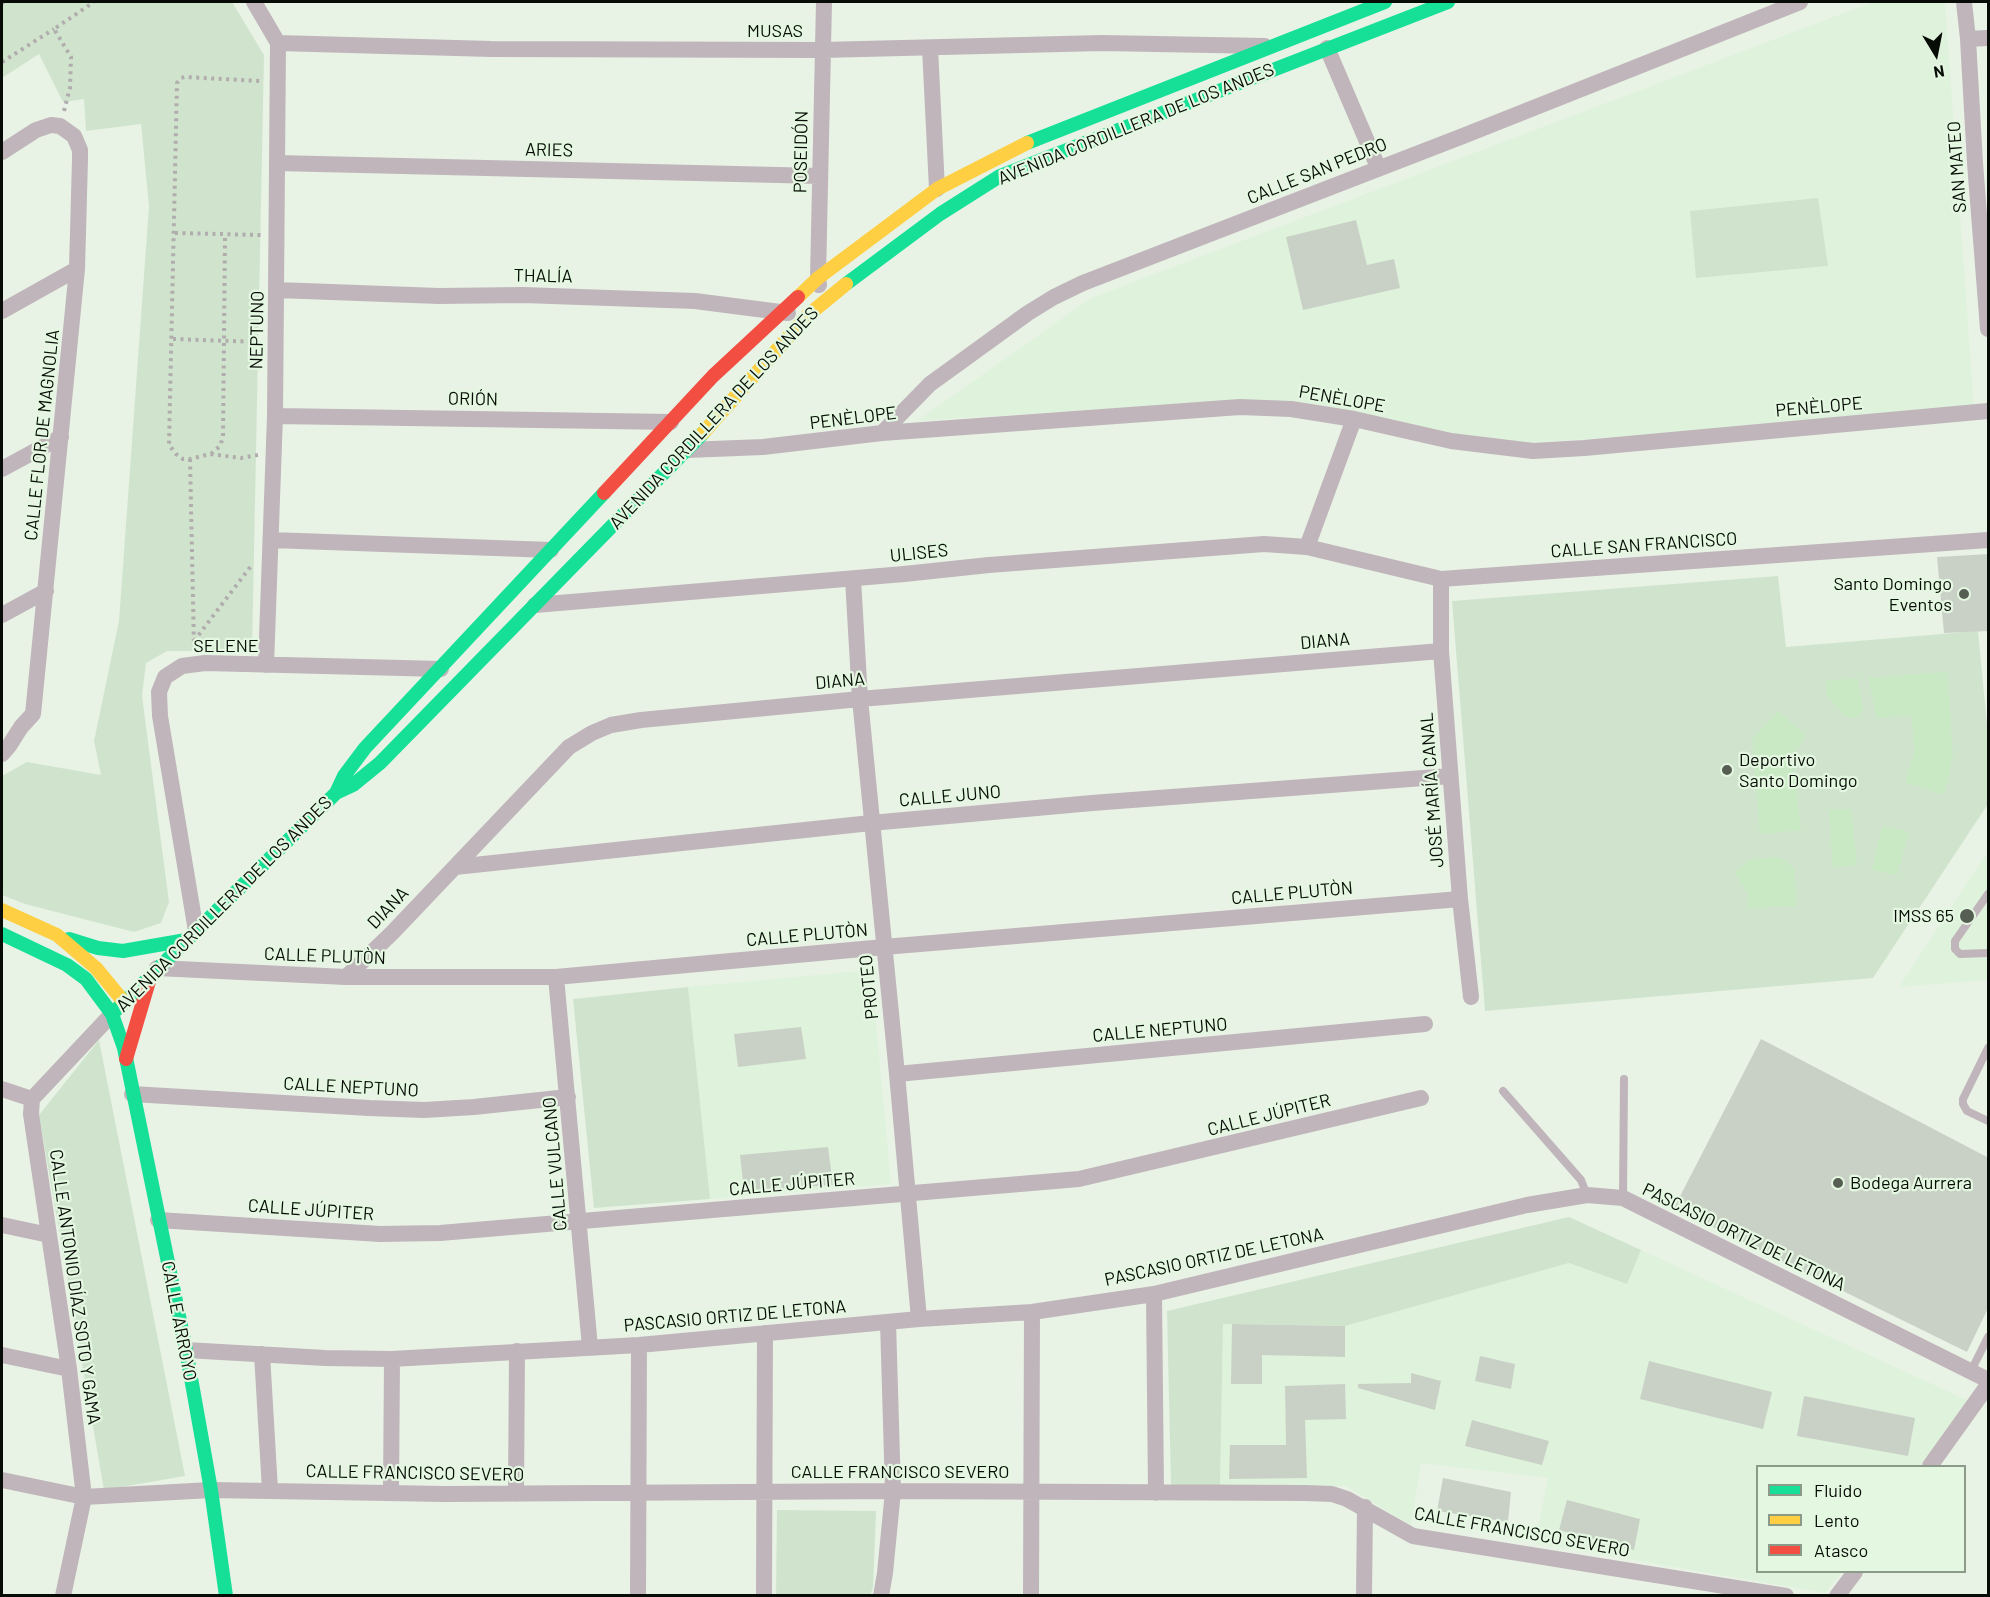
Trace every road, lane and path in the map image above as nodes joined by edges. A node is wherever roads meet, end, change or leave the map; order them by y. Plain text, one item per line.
1 (94, 2) edge
2 (254, 2) edge
3 (824, 2) edge
4 (1380, 2) edge
5 (1448, 2) edge
6 (1800, 2) edge
7 (1964, 2) edge
8 (54, 29) junction
9 (1989, 38) edge
10 (1968, 39) junction
11 (278, 43) junction
12 (1272, 47) junction
13 (930, 48) junction
14 (1327, 48) junction
15 (822, 50) junction
16 (2, 62) edge
17 (278, 82) junction
18 (60, 126) junction
19 (2, 152) edge
20 (1982, 162) edge
21 (277, 163) junction
22 (1378, 167) junction
23 (820, 176) junction
24 (937, 189) junction
25 (175, 233) junction
26 (225, 235) junction
27 (277, 236) junction
28 (77, 269) junction
29 (818, 278) junction
30 (1987, 285) edge
31 (277, 290) junction
32 (823, 302) junction
33 (2, 311) edge
34 (781, 312) junction
35 (807, 316) junction
36 (1989, 329) edge
37 (173, 339) junction
38 (224, 341) junction
39 (276, 342) junction
40 (1989, 411) edge
41 (275, 416) junction
42 (1354, 419) junction
43 (671, 422) junction
44 (882, 433) junction
45 (61, 437) junction
46 (687, 450) junction
47 (273, 452) junction
48 (210, 454) junction
49 (190, 459) junction
50 (2, 469) edge
51 (271, 540) junction
52 (1989, 540) edge
53 (1306, 547) junction
54 (551, 550) junction
55 (853, 579) junction
56 (1441, 579) junction
57 (46, 591) junction
58 (535, 605) junction
59 (2, 615) edge
60 (194, 642) junction
61 (1441, 651) junction
62 (194, 664) junction
63 (266, 665) junction
64 (441, 669) junction
65 (860, 699) junction
66 (2, 754) edge
67 (1450, 776) junction
68 (336, 793) junction
69 (871, 823) junction
70 (455, 867) junction
71 (1989, 894) edge
72 (1460, 899) junction
73 (2, 910) edge
74 (2, 934) edge
75 (57, 935) junction
76 (192, 935) junction
77 (884, 947) junction
78 (1989, 953) edge
79 (67, 965) junction
80 (154, 971) junction
81 (346, 977) junction
82 (556, 977) junction
83 (110, 982) junction
84 (1471, 997) dead end
85 (118, 1008) junction
86 (1425, 1024) dead end
87 (1989, 1048) edge
88 (125, 1054) junction
89 (897, 1074) junction
90 (1624, 1079) dead end
91 (2, 1089) edge
92 (1503, 1091) dead end
93 (132, 1094) junction
94 (568, 1097) junction
95 (1420, 1098) dead end
96 (32, 1099) junction
97 (1989, 1121) edge
98 (908, 1195) junction
99 (1587, 1195) junction
100 (1623, 1198) junction
101 (158, 1220) junction
102 (580, 1221) junction
103 (2, 1225) edge
104 (49, 1235) junction
105 (1154, 1294) junction
106 (1032, 1312) junction
107 (918, 1319) junction
108 (888, 1322) junction
109 (765, 1334) junction
110 (1989, 1336) edge
111 (639, 1345) junction
112 (590, 1347) junction
113 (186, 1350) junction
114 (517, 1351) junction
115 (2, 1354) edge
116 (262, 1354) junction
117 (392, 1359) junction
118 (69, 1368) junction
119 (1971, 1371) junction
120 (1989, 1380) edge
121 (1989, 1385) edge
122 (1931, 1465) edge
123 (2, 1480) edge
124 (212, 1490) junction
125 (270, 1490) junction
126 (893, 1491) junction
127 (765, 1492) junction
128 (1031, 1492) junction
129 (391, 1493) junction
130 (639, 1493) junction
131 (1156, 1493) junction
132 (516, 1494) junction
133 (84, 1497) junction
134 (1365, 1507) junction
135 (1854, 1573) edge
136 (63, 1596) edge
137 (226, 1596) edge
138 (638, 1596) edge
139 (764, 1596) edge
140 (881, 1596) edge
141 (1031, 1596) edge
142 (1364, 1596) edge
143 (1786, 1596) edge
144 (1837, 1596) edge

1 - 8 path
2 - 11 street
3 - 15 street, POSEIDÓN
4 - 12 street, AVENIDA CORDILLERA DE LOS ANDES
5 - 14 street, AVENIDA CORDILLERA DE LOS ANDES
6 - 22 street, CALLE SAN PEDRO
7 - 10 street, SAN MATEO
8 - 16 path
8 - 18 path
9 - 10 street
10 - 20 street, SAN MATEO
11 - 15 street, MUSAS
11 - 17 street, NEPTUNO
12 - 13 street, MUSAS
12 - 24 street, AVENIDA CORDILLERA DE LOS ANDES
13 - 15 street, MUSAS
13 - 24 street
14 - 22 street
14 - 32 street, AVENIDA CORDILLERA DE LOS ANDES
15 - 23 street, POSEIDÓN
17 - 21 street, NEPTUNO
17 - 25 path
18 - 19 street
18 - 28 street, CALLE FLOR DE MAGNOLIA
20 - 30 street, SAN MATEO
21 - 23 street, ARIES
21 - 27 street, NEPTUNO
22 - 44 street, CALLE SAN PEDRO
23 - 29 street, POSEIDÓN
24 - 29 street, AVENIDA CORDILLERA DE LOS ANDES
25 - 26 path
25 - 37 path
26 - 27 path
26 - 38 path
27 - 31 street, NEPTUNO
28 - 33 street
28 - 45 street, CALLE FLOR DE MAGNOLIA
29 - 32 street, POSEIDÓN
29 - 34 street, AVENIDA CORDILLERA DE LOS ANDES
30 - 36 street, SAN MATEO
31 - 34 street, THALÍA
31 - 39 street, NEPTUNO
32 - 35 street, AVENIDA CORDILLERA DE LOS ANDES
34 - 35 street, THALÍA
34 - 43 street, AVENIDA CORDILLERA DE LOS ANDES
35 - 46 street, AVENIDA CORDILLERA DE LOS ANDES
37 - 38 path
37 - 49 path
38 - 39 path
38 - 48 path
39 - 41 street, NEPTUNO
40 - 42 street, PENÈLOPE
41 - 43 street, ORIÓN
41 - 47 street, NEPTUNO
42 - 44 street, PENÈLOPE
42 - 53 street
43 - 54 street, AVENIDA CORDILLERA DE LOS ANDES
44 - 46 street, PENÈLOPE
45 - 50 street
45 - 57 street, CALLE FLOR DE MAGNOLIA
46 - 58 street, AVENIDA CORDILLERA DE LOS ANDES
47 - 48 path
47 - 51 street, NEPTUNO
48 - 49 path
49 - 60 path
51 - 54 street
51 - 60 path
51 - 63 street, NEPTUNO
52 - 56 street, CALLE SAN FRANCISCO
53 - 55 street, ULISES
53 - 56 street, CALLE SAN FRANCISCO
54 - 64 street, AVENIDA CORDILLERA DE LOS ANDES
55 - 58 street, ULISES
55 - 65 street, PROTEO
56 - 61 street, JOSÉ MARÍA CANAL
57 - 59 street
57 - 66 street, CALLE FLOR DE MAGNOLIA
58 - 68 street, AVENIDA CORDILLERA DE LOS ANDES
60 - 62 path
61 - 65 street, DIANA
61 - 67 street, JOSÉ MARÍA CANAL
62 - 63 street, SELENE
62 - 76 street, SELENE
63 - 64 street, SELENE
64 - 68 street, AVENIDA CORDILLERA DE LOS ANDES
65 - 69 street, PROTEO
65 - 70 street, DIANA
67 - 69 street, CALLE JUNO
67 - 72 street, JOSÉ MARÍA CANAL
68 - 76 street, AVENIDA CORDILLERA DE LOS ANDES
69 - 70 street, CALLE JUNO
69 - 77 street, PROTEO
70 - 81 street, DIANA
71 - 78 lane
72 - 77 street, CALLE PLUTÒN
72 - 84 street, JOSÉ MARÍA CANAL
73 - 75 street
74 - 79 street
75 - 76 street
75 - 83 street
76 - 80 street, AVENIDA CORDILLERA DE LOS ANDES
77 - 82 street, CALLE PLUTÒN
77 - 89 street, PROTEO
79 - 83 street
79 - 85 street
80 - 81 street, CALLE PLUTÒN
80 - 83 street
80 - 85 street, AVENIDA CORDILLERA DE LOS ANDES
80 - 88 street
81 - 82 street, CALLE PLUTÒN
82 - 94 street, CALLE VULCANO
83 - 85 street
85 - 88 street, CALLE ARROYO
85 - 96 street
86 - 89 street, CALLE NEPTUNO
87 - 97 lane
88 - 93 street, CALLE ARROYO
89 - 98 street, PROTEO
90 - 100 lane
91 - 96 street
92 - 99 lane
93 - 94 street, CALLE NEPTUNO
93 - 101 street, CALLE ARROYO
94 - 102 street, CALLE VULCANO
95 - 98 street, CALLE JÚPITER
96 - 104 street, CALLE ANTONIO DÍAZ SOTO Y GAMA
98 - 102 street, CALLE JÚPITER
98 - 107 street, PROTEO
99 - 100 street, PASCASIO ORTIZ DE LETONA
99 - 105 street, PASCASIO ORTIZ DE LETONA
100 - 119 street, PASCASIO ORTIZ DE LETONA
101 - 102 street, CALLE JÚPITER
101 - 113 street, CALLE ARROYO
102 - 112 street, CALLE VULCANO
103 - 104 street
104 - 118 street, CALLE ANTONIO DÍAZ SOTO Y GAMA
105 - 106 street, PASCASIO ORTIZ DE LETONA
105 - 131 street
106 - 107 street, PASCASIO ORTIZ DE LETONA
106 - 128 street
107 - 108 street, PASCASIO ORTIZ DE LETONA
108 - 109 street, PASCASIO ORTIZ DE LETONA
108 - 126 street
109 - 111 street, PASCASIO ORTIZ DE LETONA
109 - 127 street
110 - 119 lane
111 - 112 street, PASCASIO ORTIZ DE LETONA
111 - 130 street
112 - 114 street, PASCASIO ORTIZ DE LETONA
113 - 116 street, PASCASIO ORTIZ DE LETONA
113 - 124 street, CALLE ARROYO
114 - 117 street, PASCASIO ORTIZ DE LETONA
114 - 132 street
115 - 118 street
116 - 117 street, PASCASIO ORTIZ DE LETONA
116 - 125 street
117 - 129 street
118 - 133 street, CALLE ANTONIO DÍAZ SOTO Y GAMA
119 - 120 street, PASCASIO ORTIZ DE LETONA
121 - 122 street
123 - 133 street, CALLE FRANCISCO SEVERO
124 - 125 street, CALLE FRANCISCO SEVERO
124 - 133 street, CALLE FRANCISCO SEVERO
124 - 137 street, CALLE ARROYO
125 - 129 street, CALLE FRANCISCO SEVERO
126 - 127 street, CALLE FRANCISCO SEVERO
126 - 128 street, CALLE FRANCISCO SEVERO
126 - 140 street
127 - 130 street, CALLE FRANCISCO SEVERO
127 - 139 street
128 - 131 street, CALLE FRANCISCO SEVERO
128 - 141 street
129 - 132 street, CALLE FRANCISCO SEVERO
130 - 132 street, CALLE FRANCISCO SEVERO
130 - 138 street
131 - 134 street, CALLE FRANCISCO SEVERO
133 - 136 street, CALLE ANTONIO DÍAZ SOTO Y GAMA
134 - 142 street
134 - 143 street, CALLE FRANCISCO SEVERO
135 - 144 street

